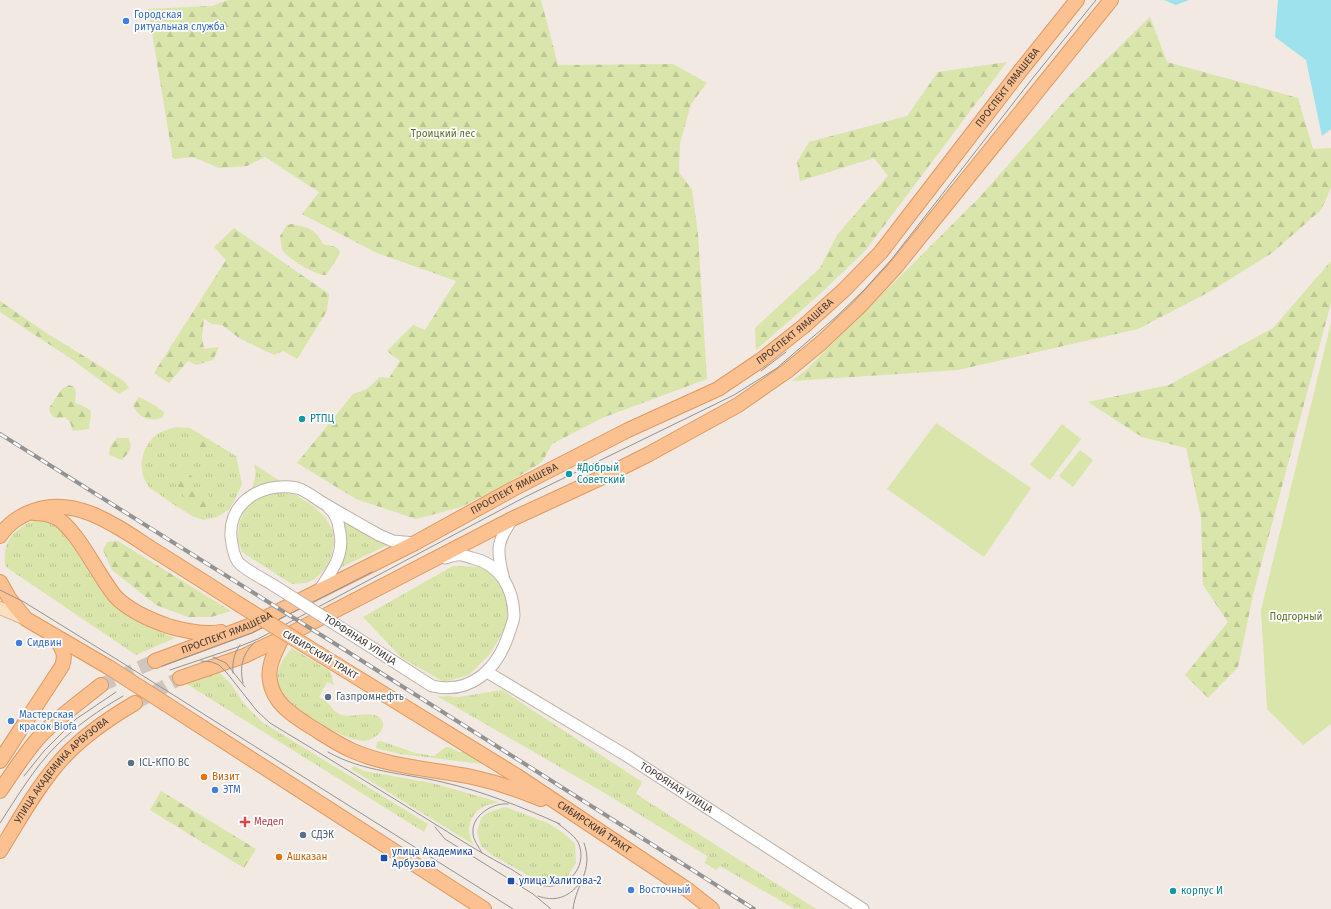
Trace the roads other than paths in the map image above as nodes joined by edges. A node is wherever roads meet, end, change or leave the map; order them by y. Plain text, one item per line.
1 (1077, 0) edge
2 (1111, 0) edge
3 (322, 503) junction
4 (29, 512) junction
5 (514, 518) junction
6 (0, 536) edge
7 (415, 543) junction
8 (426, 563) junction
9 (503, 577) junction
10 (0, 582) edge
11 (318, 592) junction
12 (0, 608) edge
13 (26, 619) junction
14 (249, 626) junction
15 (54, 636) junction
16 (282, 638) junction
17 (155, 661) tunnel mouth
18 (487, 672) junction
19 (180, 678) tunnel mouth
20 (102, 685) tunnel mouth
21 (135, 703) tunnel mouth
22 (0, 761) edge
23 (0, 791) edge
24 (564, 807) junction
25 (0, 851) edge
26 (484, 909) edge
27 (712, 909) edge
28 (863, 909) edge

1 - 7 main road, ПРОСПЕКТ ЯМАШЕВА
2 - 5 main road
3 - 7 street
3 - 11 street
3 - 18 street, ТОРФЯНАЯ УЛИЦА, bridge
4 - 6 main road, СИБИРСКИЙ ТРАКТ
4 - 14 main road
4 - 24 main road, СИБИРСКИЙ ТРАКТ, bridge
5 - 8 main road
5 - 9 street
7 - 11 main road, ПРОСПЕКТ ЯМАШЕВА
8 - 9 street, ТОРФЯНАЯ УЛИЦА
8 - 16 main road
9 - 18 street, ТОРФЯНАЯ УЛИЦА
10 - 13 main road
11 - 14 main road, ПРОСПЕКТ ЯМАШЕВА
12 - 13 main road
13 - 15 main road
14 - 17 main road, ПРОСПЕКТ ЯМАШЕВА
15 - 22 main road
15 - 26 main road, bridge
16 - 19 main road
16 - 24 main road
18 - 28 street, ТОРФЯНАЯ УЛИЦА
20 - 23 main road
21 - 25 main road, УЛИЦА АКАДЕМИКА АРБУЗОВА
24 - 27 main road, СИБИРСКИЙ ТРАКТ

